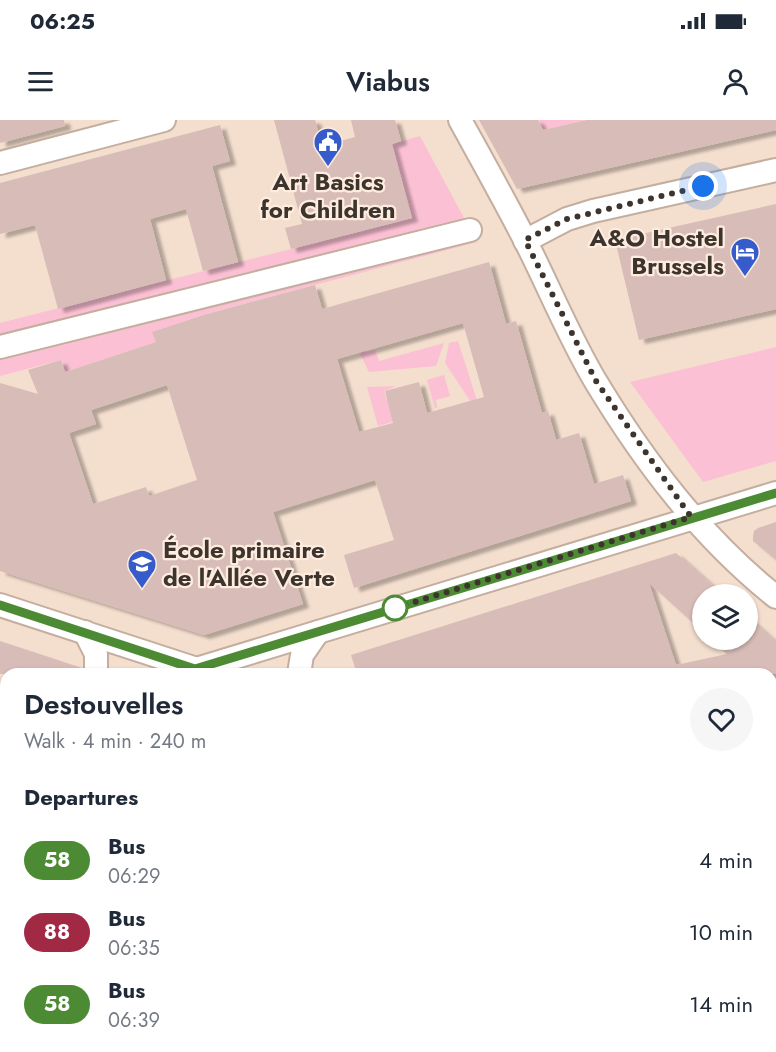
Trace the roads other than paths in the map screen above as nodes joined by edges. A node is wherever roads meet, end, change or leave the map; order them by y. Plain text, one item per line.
1 (164, 120) edge
2 (460, 120) edge
3 (0, 163) edge
4 (776, 170) edge
5 (471, 230) dead end
6 (525, 240) junction
7 (0, 348) edge
8 (776, 493) edge
9 (691, 517) junction
10 (776, 597) edge
11 (0, 605) edge
12 (85, 632) junction
13 (318, 632) junction
14 (96, 668) edge
15 (184, 668) edge
16 (207, 668) edge
17 (300, 668) edge

1 - 3 street
2 - 6 street
4 - 6 street
5 - 7 street
6 - 9 street
8 - 9 street
9 - 10 street
9 - 13 street
11 - 12 street
12 - 14 street
12 - 15 street
13 - 16 street
13 - 17 street

